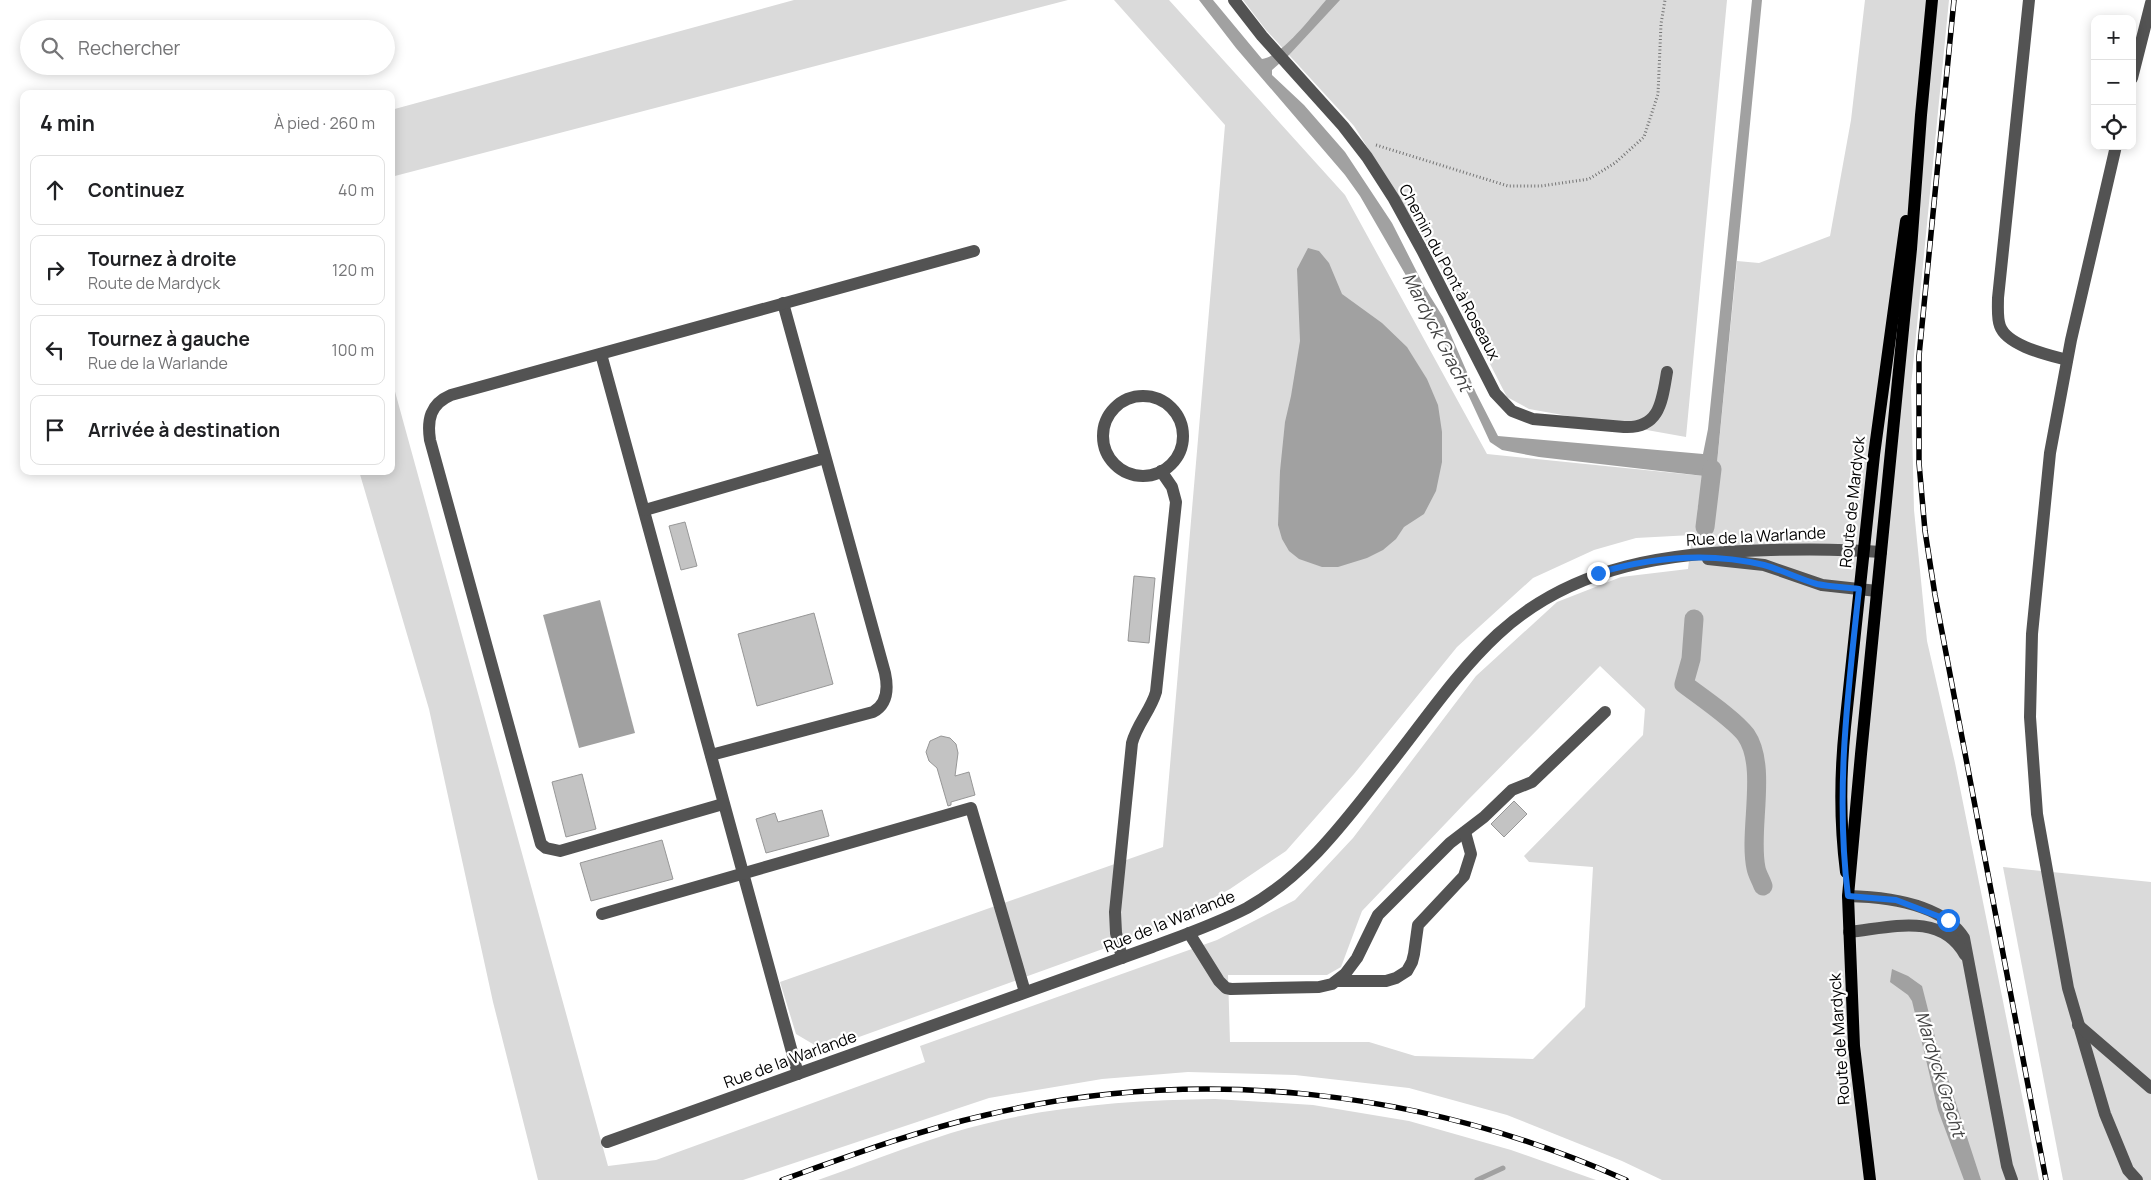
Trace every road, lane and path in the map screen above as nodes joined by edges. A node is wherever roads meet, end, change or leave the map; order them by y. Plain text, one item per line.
1 (1234, 0) edge
2 (1665, 0) edge
3 (1932, 0) edge
4 (2029, 0) edge
5 (2151, 3) edge
6 (2136, 62) edge
7 (1920, 115) junction
8 (1352, 137) junction
9 (2115, 150) edge
10 (974, 250) dead end
11 (783, 303) junction
12 (601, 354) junction
13 (2067, 360) junction
14 (1667, 372) dead end
15 (825, 458) junction
16 (1161, 471) junction
17 (644, 510) junction
18 (1863, 550) junction
19 (1881, 552) junction
20 (1663, 559) junction
21 (1859, 589) junction
22 (1877, 591) junction
23 (1605, 712) dead end
24 (710, 755) junction
25 (723, 804) junction
26 (1465, 832) junction
27 (742, 874) junction
28 (1848, 896) junction
29 (602, 914) dead end
30 (1849, 932) junction
31 (1189, 933) junction
32 (1122, 958) junction
33 (1971, 969) junction
34 (1337, 981) junction
35 (1025, 992) junction
36 (2078, 1025) junction
37 (798, 1074) junction
38 (2151, 1088) edge
39 (607, 1142) dead end
40 (1870, 1180) edge
41 (2012, 1180) edge
42 (2137, 1180) edge

1 - 8 street, Chemin du Pont à Roseaux
2 - 8 path
3 - 7 main road, Route de Mardyck
4 - 13 street
5 - 6 street
7 - 18 main road, Route de Mardyck
7 - 19 main road, Route de Mardyck
8 - 14 street, Chemin du Pont à Roseaux
9 - 13 street
10 - 11 street
11 - 12 street
11 - 15 street
12 - 17 street
12 - 25 street
13 - 36 street
15 - 17 street
15 - 24 street
16 - 16 street
16 - 32 street
17 - 24 street
18 - 19 street, Rue de la Warlande
18 - 20 street, Rue de la Warlande
18 - 21 main road, Route de Mardyck
19 - 22 main road, Route de Mardyck
20 - 21 street, Rue de la Warlande
20 - 31 street, Rue de la Warlande
21 - 22 street, Rue de la Warlande
21 - 28 main road, Route de Mardyck
22 - 28 main road, Route de Mardyck
23 - 26 street
24 - 25 street
25 - 27 street
26 - 34 street
26 - 34 street
27 - 29 street
27 - 35 street
27 - 37 street
28 - 30 main road, Route de Mardyck
28 - 33 street
30 - 33 street
30 - 40 main road, Route de Mardyck
31 - 32 street, Rue de la Warlande
31 - 34 street
32 - 35 street, Rue de la Warlande
33 - 41 street
35 - 37 street, Rue de la Warlande
36 - 38 street
36 - 42 street
37 - 39 street, Rue de la Warlande

